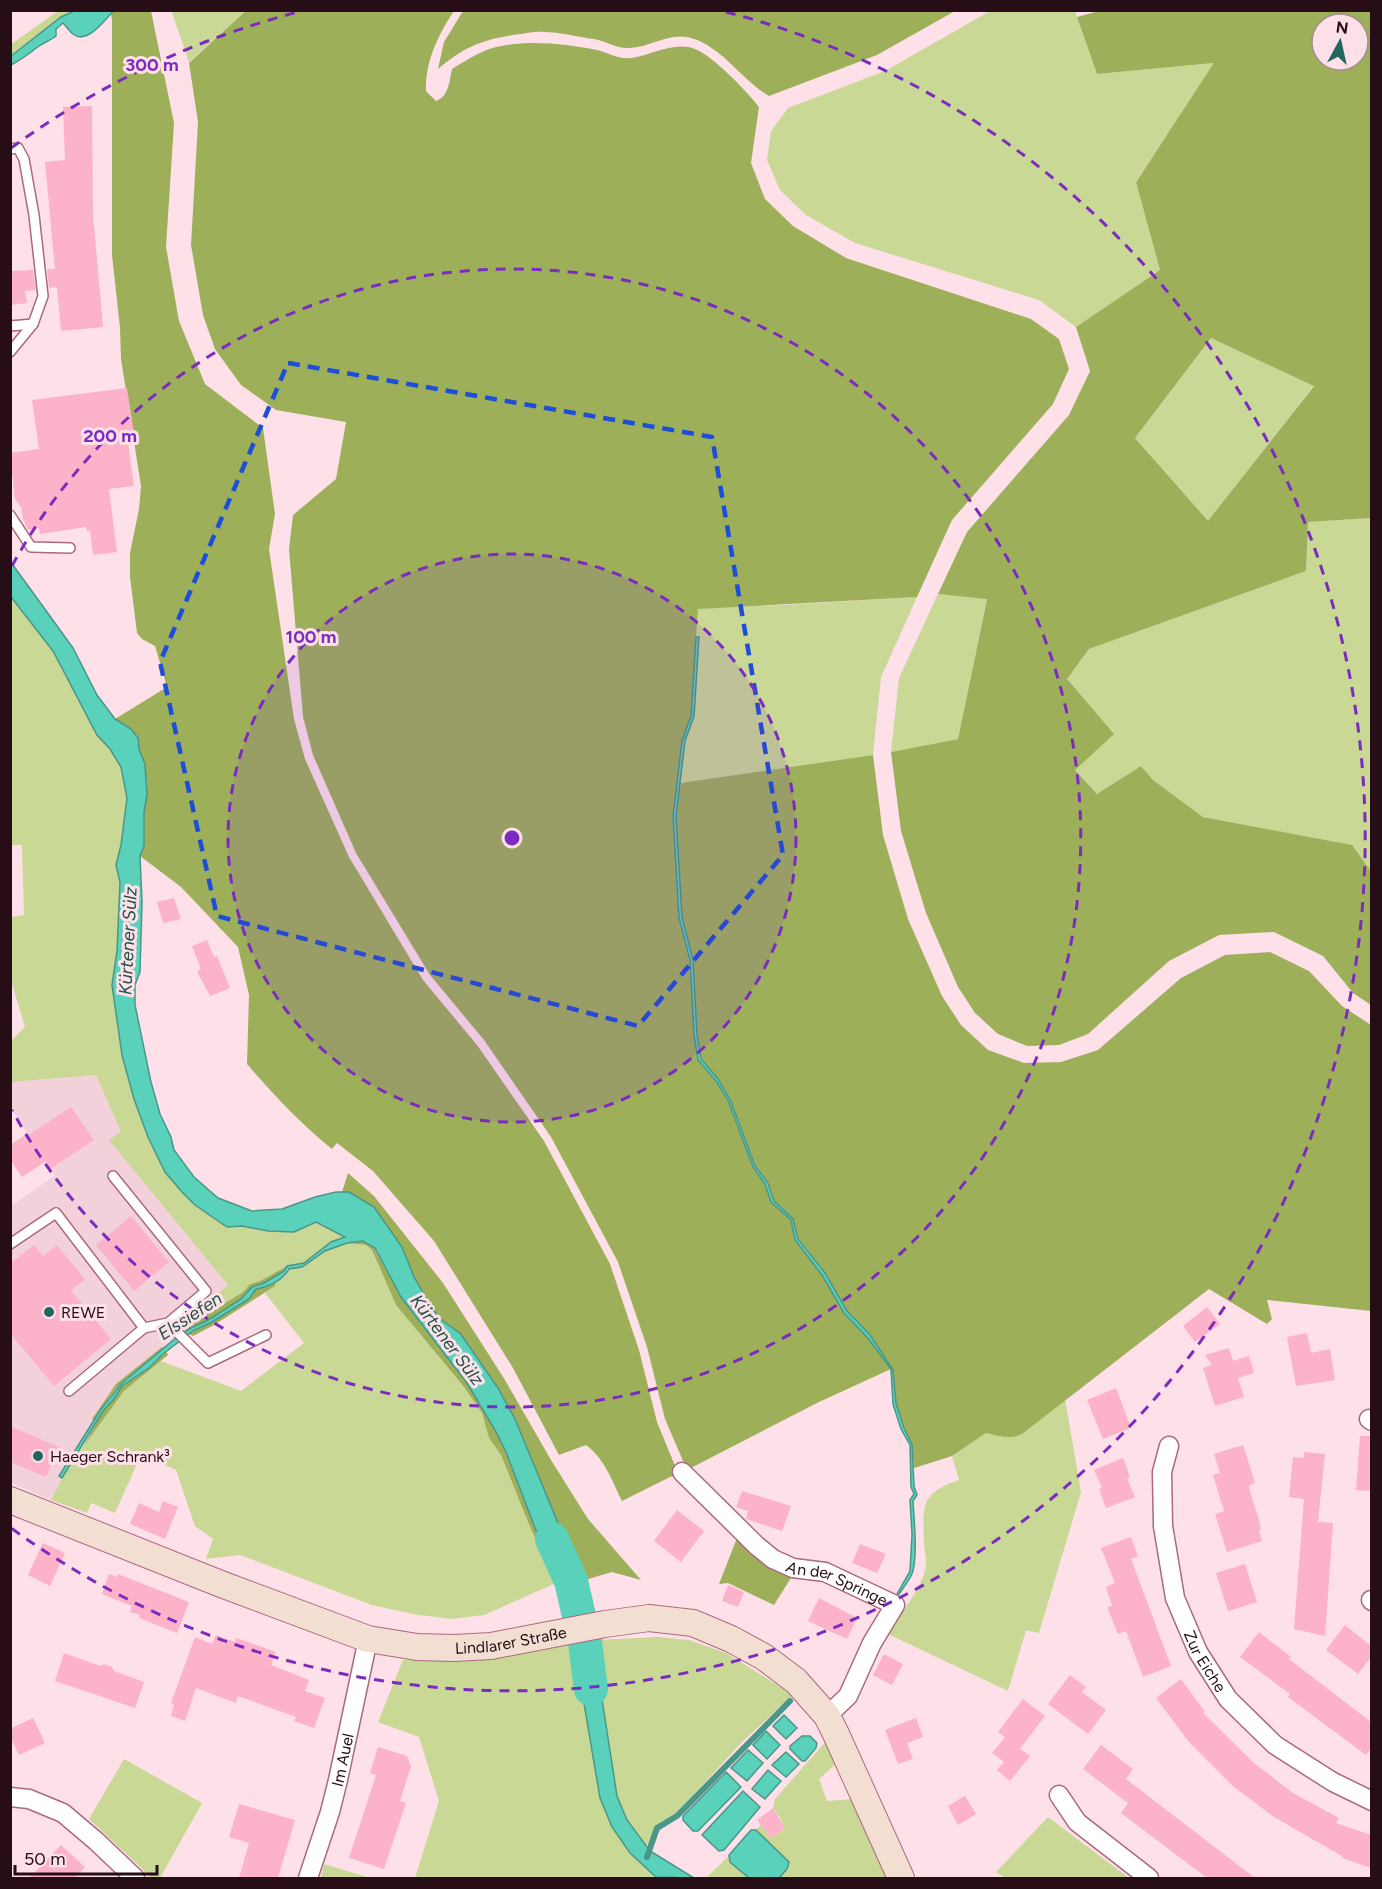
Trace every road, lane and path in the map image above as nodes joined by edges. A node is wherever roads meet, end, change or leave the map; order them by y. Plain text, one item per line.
1 (10, 149) edge
2 (33, 324) junction
3 (10, 326) edge
4 (10, 352) edge
5 (10, 515) edge
6 (70, 548) dead end
7 (113, 1176) dead end
8 (10, 1244) edge
9 (168, 1323) junction
10 (144, 1328) junction
11 (266, 1335) dead end
12 (69, 1391) dead end
13 (1169, 1446) dead end
14 (682, 1472) dead end
15 (10, 1500) edge
16 (368, 1640) junction
17 (826, 1716) junction
18 (1059, 1794) dead end
19 (10, 1797) edge
20 (1371, 1801) edge
21 (135, 1878) edge
22 (308, 1878) edge
23 (901, 1878) edge
24 (1149, 1878) edge

1 - 2 lane
2 - 3 lane
2 - 4 lane
5 - 6 lane
7 - 9 lane
8 - 10 lane
9 - 10 lane
9 - 11 lane
10 - 12 lane
13 - 20 street, Zur Eiche
14 - 17 street, An der Springe
15 - 16 main road, Lindlarer Straße
16 - 17 main road, Lindlarer Straße
16 - 22 street, Im Auel
17 - 23 main road, Lindlarer Straße
18 - 24 street
19 - 21 street

